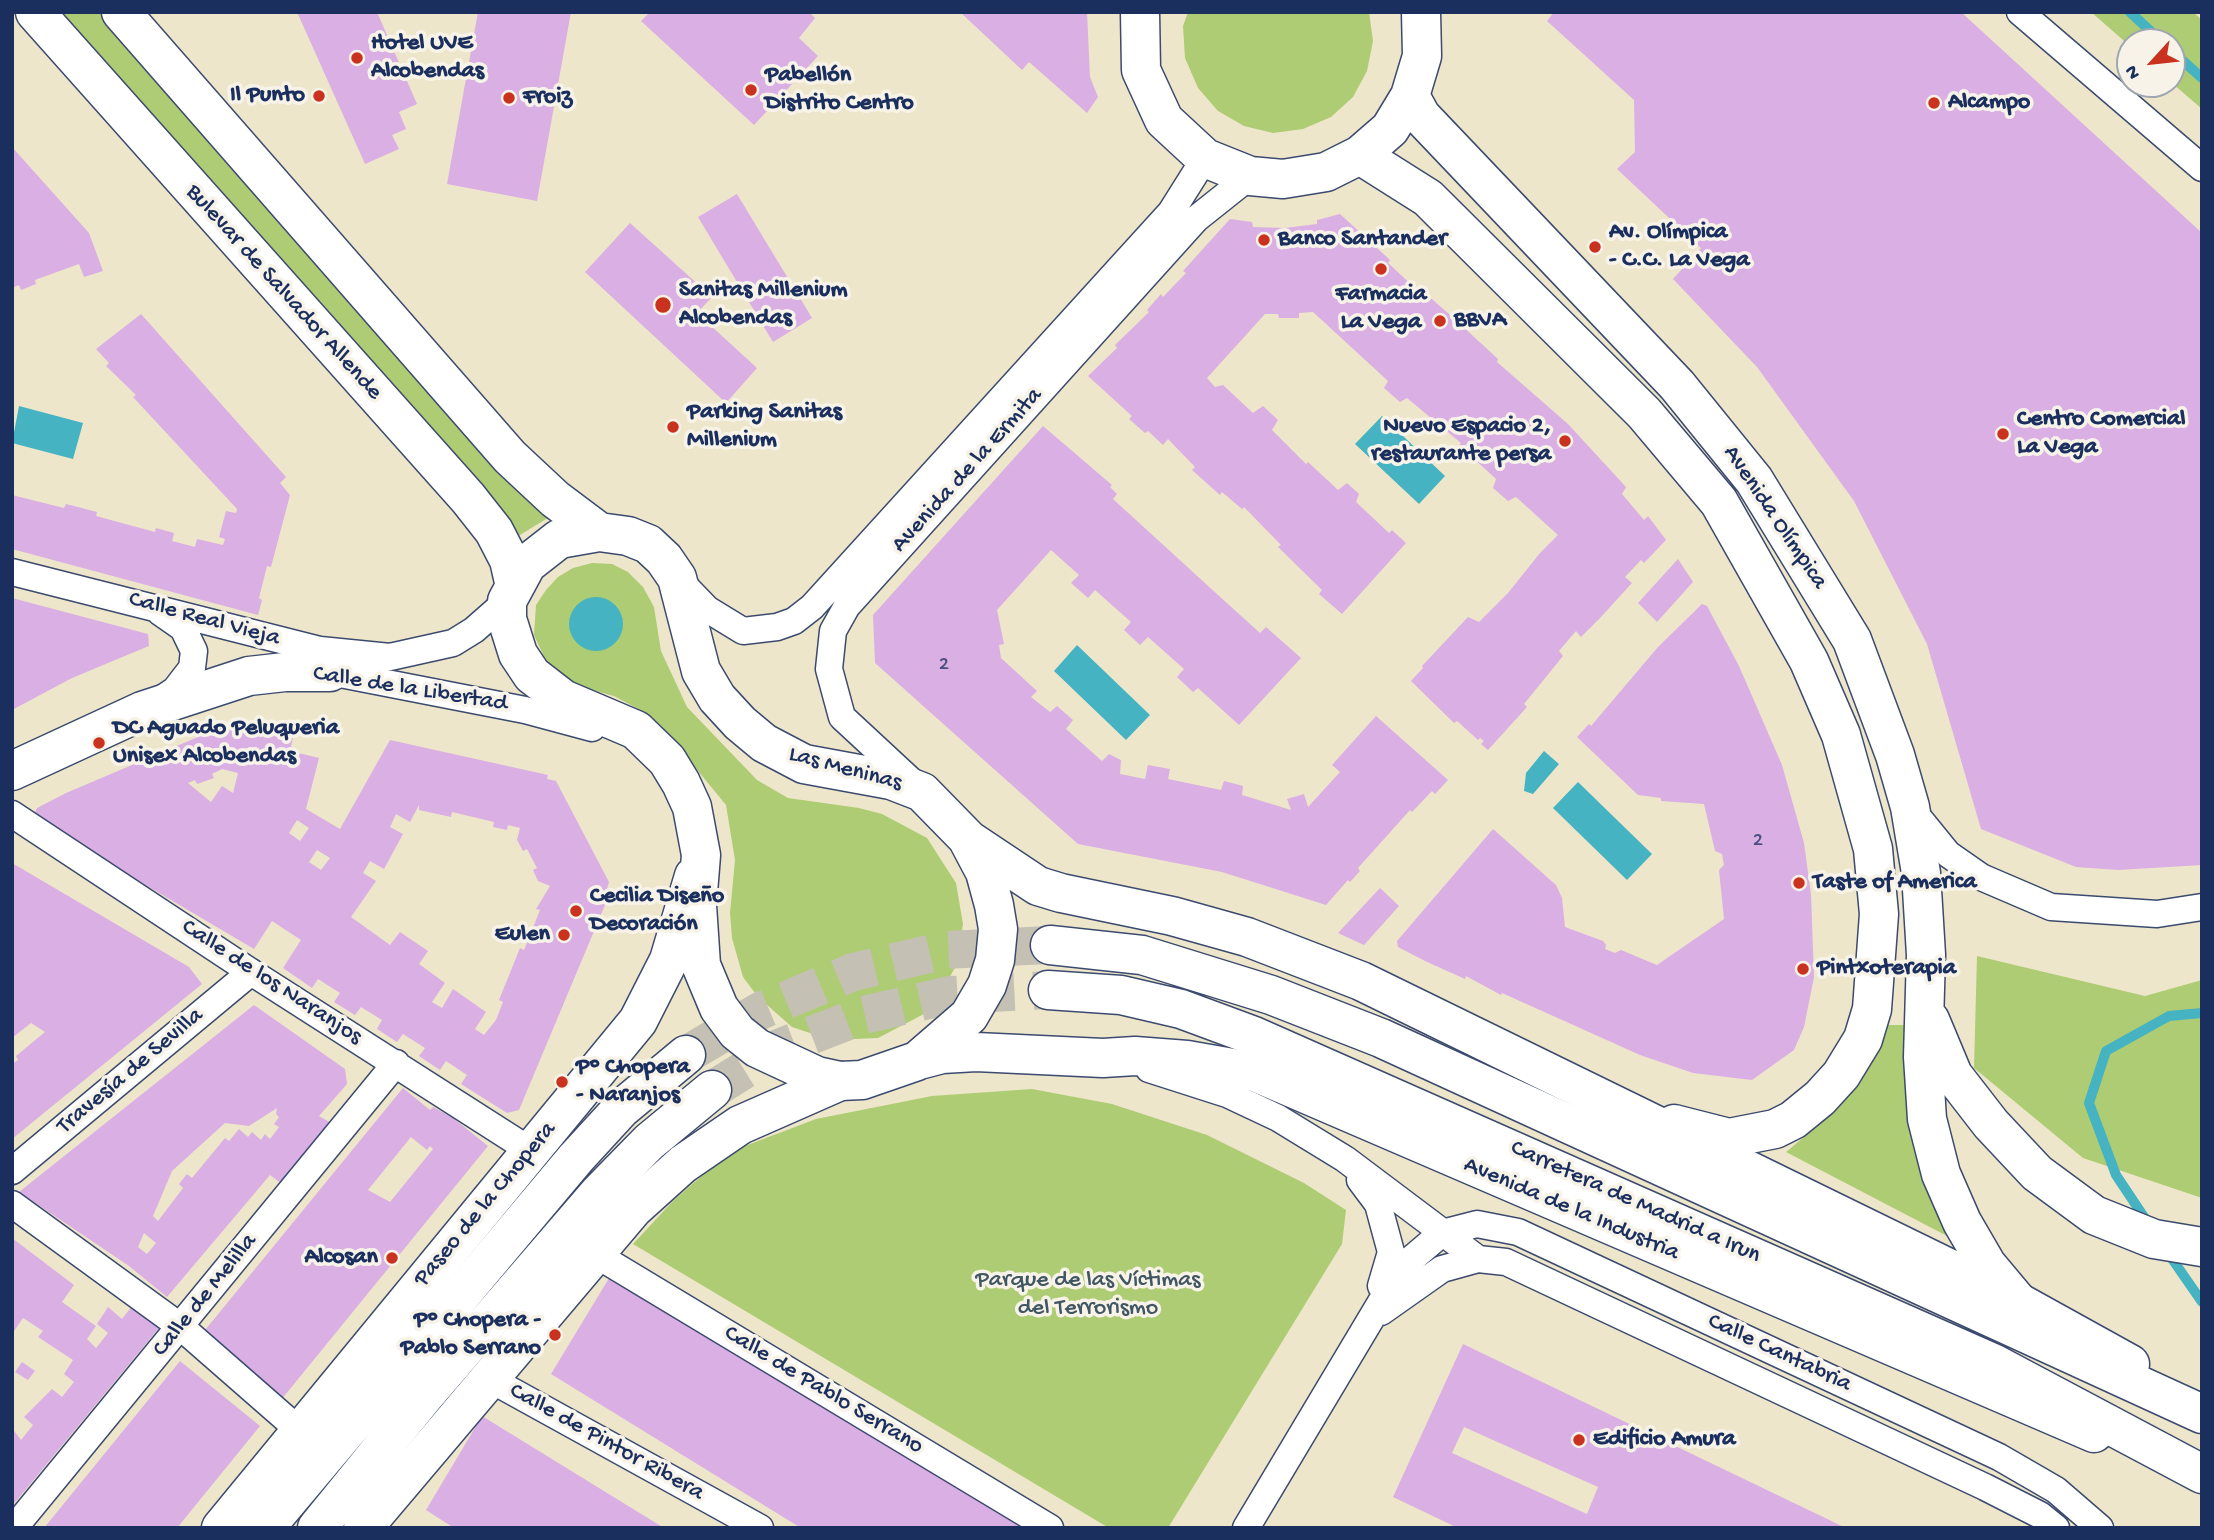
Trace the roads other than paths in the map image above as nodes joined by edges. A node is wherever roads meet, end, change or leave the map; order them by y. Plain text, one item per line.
1 (35, 12) edge
2 (121, 12) edge
3 (1140, 12) edge
4 (1421, 12) edge
5 (2020, 12) edge
6 (1410, 96) junction
7 (1360, 155) junction
8 (1205, 158) junction
9 (2202, 168) edge
10 (1250, 176) junction
11 (599, 531) junction
12 (12, 572) edge
13 (677, 578) junction
14 (511, 592) junction
15 (153, 607) junction
16 (330, 672) joint
17 (142, 711) junction
18 (12, 771) edge
19 (681, 783) junction
20 (922, 792) junction
21 (1910, 807) junction
22 (12, 814) edge
23 (967, 838) junction
24 (701, 855) junction
25 (2202, 907) edge
26 (1050, 945) tunnel mouth
27 (251, 972) junction
28 (1048, 990) tunnel mouth
29 (1924, 1001) junction
30 (686, 1055) tunnel mouth
31 (1103, 1058) junction
32 (917, 1061) junction
33 (396, 1063) junction
34 (840, 1081) junction
35 (712, 1090) tunnel mouth
36 (1621, 1106) junction
37 (531, 1151) junction
38 (1345, 1159) junction
39 (12, 1171) edge
40 (12, 1204) edge
41 (1442, 1233) junction
42 (2202, 1247) edge
43 (595, 1254) junction
44 (1478, 1259) junction
45 (2018, 1302) junction
46 (1371, 1319) junction
47 (181, 1327) junction
48 (488, 1378) junction
49 (2202, 1405) edge
50 (2202, 1414) edge
51 (300, 1431) junction
52 (2202, 1475) edge
53 (756, 1527) edge
54 (14, 1528) edge
55 (221, 1528) edge
56 (265, 1528) edge
57 (317, 1528) edge
58 (363, 1528) edge
59 (1050, 1528) edge
60 (1246, 1528) edge
61 (2056, 1528) edge
62 (2100, 1528) edge

1 - 14 main road, Bulevar de Salvador Allende
2 - 11 main road
3 - 8 main road
4 - 6 main road
5 - 9 street
6 - 7 main road
6 - 21 main road, Avenida Olímpica
7 - 10 main road
7 - 36 main road, Avenida Olímpica
8 - 10 main road
8 - 13 street, Avenida de la Ermita
10 - 20 street, Avenida de la Ermita
11 - 13 main road, Las Meninas
11 - 14 main road, Las Meninas
12 - 15 street, Calle Real Vieja
13 - 20 main road, Las Meninas
14 - 15 street, Calle Real Vieja
14 - 19 main road, Las Meninas
15 - 17 street
16 - 17 main road, Calle de la Libertad
16 - 19 street, Calle de la Libertad
17 - 18 main road, Calle de la Libertad
19 - 24 main road, Las Meninas
20 - 23 main road, Las Meninas
21 - 25 street
21 - 29 main road, Avenida Olímpica
22 - 27 street, Calle de los Naranjos
23 - 32 main road, Las Meninas
23 - 36 main road
24 - 34 main road, Las Meninas
24 - 37 main road, Paseo de la Chopera
26 - 50 main road, Carretera de Madrid a Irun
27 - 33 street, Calle de los Naranjos
27 - 39 street, Travesía de Sevilla
28 - 52 main road, Carretera de Madrid a Irun
29 - 42 main road
29 - 45 main road
30 - 56 main road
31 - 32 main road, Avenida de la Industria
31 - 38 street, Calle Cantabria
31 - 52 main road, Avenida de la Industria
32 - 34 main road, Las Meninas
33 - 37 street, Calle de los Naranjos
33 - 47 street, Calle de Melilla
34 - 43 main road
35 - 57 main road
36 - 45 main road
37 - 51 main road, Paseo de la Chopera
38 - 41 street, Calle Cantabria
38 - 46 street
40 - 47 street
41 - 44 street, Calle Cantabria
41 - 46 street, Calle Cantabria
41 - 62 street, Calle Cantabria
43 - 48 main road
43 - 59 street, Calle de Pablo Serrano
44 - 46 street
44 - 61 street, Calle Cantabria
45 - 49 main road
46 - 60 street
47 - 51 street
47 - 54 street, Calle de Melilla
48 - 53 street, Calle de Pintor Ribera
48 - 58 main road
51 - 55 main road, Paseo de la Chopera

